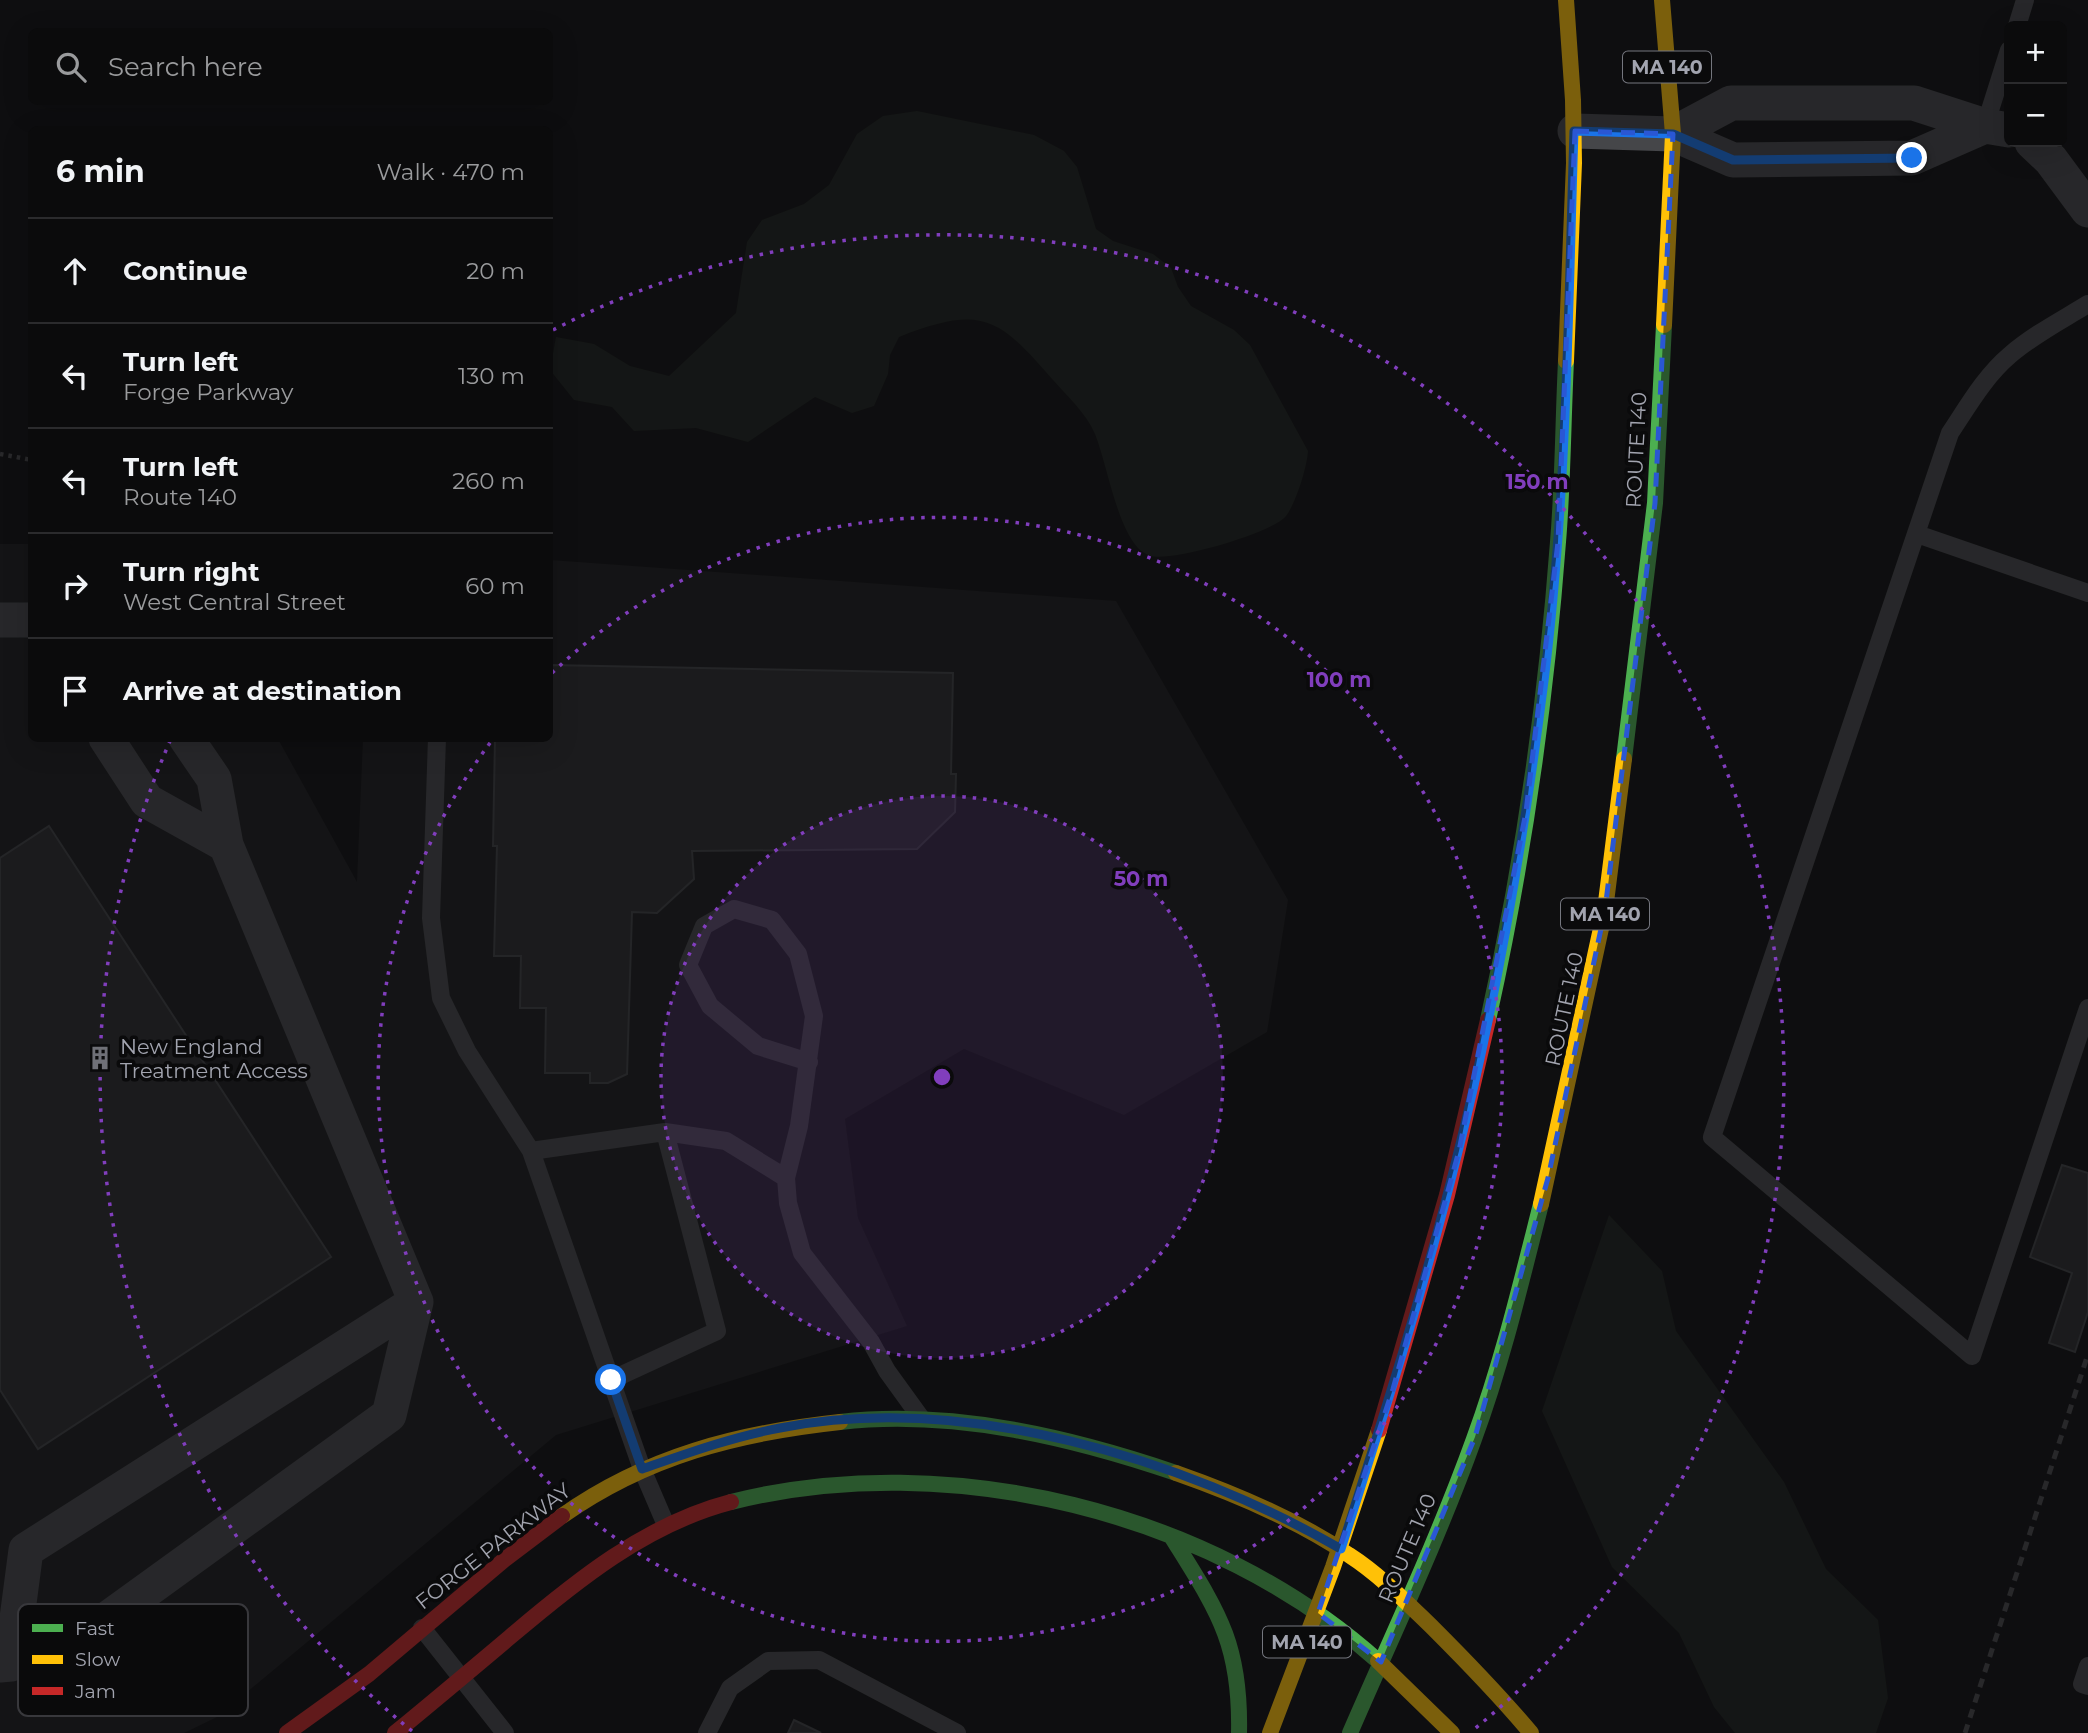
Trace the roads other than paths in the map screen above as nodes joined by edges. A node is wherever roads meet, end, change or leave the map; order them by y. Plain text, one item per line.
1 (1566, 0) edge
2 (1662, 0) edge
3 (2025, 0) edge
4 (2019, 21) edge
5 (2004, 82) edge
6 (1997, 128) edge
7 (1574, 131) junction
8 (1673, 134) junction
9 (2037, 147) edge
10 (2088, 210) edge
11 (2088, 304) edge
12 (1917, 534) junction
13 (2088, 593) edge
14 (109, 742) edge
15 (189, 742) edge
16 (437, 742) edge
17 (226, 845) junction
18 (2088, 1009) edge
19 (809, 1062) junction
20 (665, 1132) junction
21 (531, 1151) junction
22 (786, 1178) junction
23 (416, 1302) junction
24 (611, 1380) junction
25 (921, 1418) junction
26 (642, 1469) junction
27 (666, 1525) junction
28 (1171, 1536) junction
29 (1341, 1549) junction
30 (1407, 1602) junction
31 (128, 1604) edge
32 (1318, 1613) junction
33 (422, 1628) junction
34 (1381, 1662) junction
35 (6, 1665) edge
36 (2088, 1665) edge
37 (460, 1678) junction
38 (2088, 1686) edge
39 (287, 1733) edge
40 (395, 1733) edge
41 (505, 1733) edge
42 (706, 1733) edge
43 (957, 1733) edge
44 (1239, 1733) edge
45 (1270, 1733) edge
46 (1350, 1733) edge
47 (1452, 1733) edge
48 (1531, 1733) edge

1 - 7 main road, MA 140
2 - 8 main road, MA 140
3 - 4 lane
5 - 6 lane
6 - 8 street
6 - 8 street
7 - 8 street
7 - 29 main road, MA 140
8 - 30 main road, ROUTE 140 / MA 140
9 - 10 street
11 - 12 lane
12 - 13 lane
12 - 18 lane
14 - 17 street
15 - 17 street
16 - 21 lane
17 - 23 street
19 - 19 lane
19 - 22 lane
20 - 21 lane
20 - 22 lane
20 - 24 lane
21 - 24 lane
22 - 25 lane
23 - 31 street
23 - 35 street
24 - 26 lane
25 - 26 main road, FORGE PARKWAY
25 - 29 main road, FORGE PARKWAY
26 - 27 lane
26 - 33 main road, FORGE PARKWAY
27 - 28 main road
27 - 37 main road
28 - 32 main road
28 - 44 main road
29 - 30 main road, FORGE PARKWAY
29 - 32 main road, MA 140
30 - 34 main road, ROUTE 140 / MA 140
30 - 48 main road, FORGE PARKWAY
32 - 34 main road
32 - 45 main road, MA 140
33 - 37 lane
33 - 39 main road, FORGE PARKWAY
34 - 46 main road, ROUTE 140 / MA 140
34 - 47 main road
36 - 38 lane
37 - 40 main road
37 - 41 lane
42 - 43 lane

